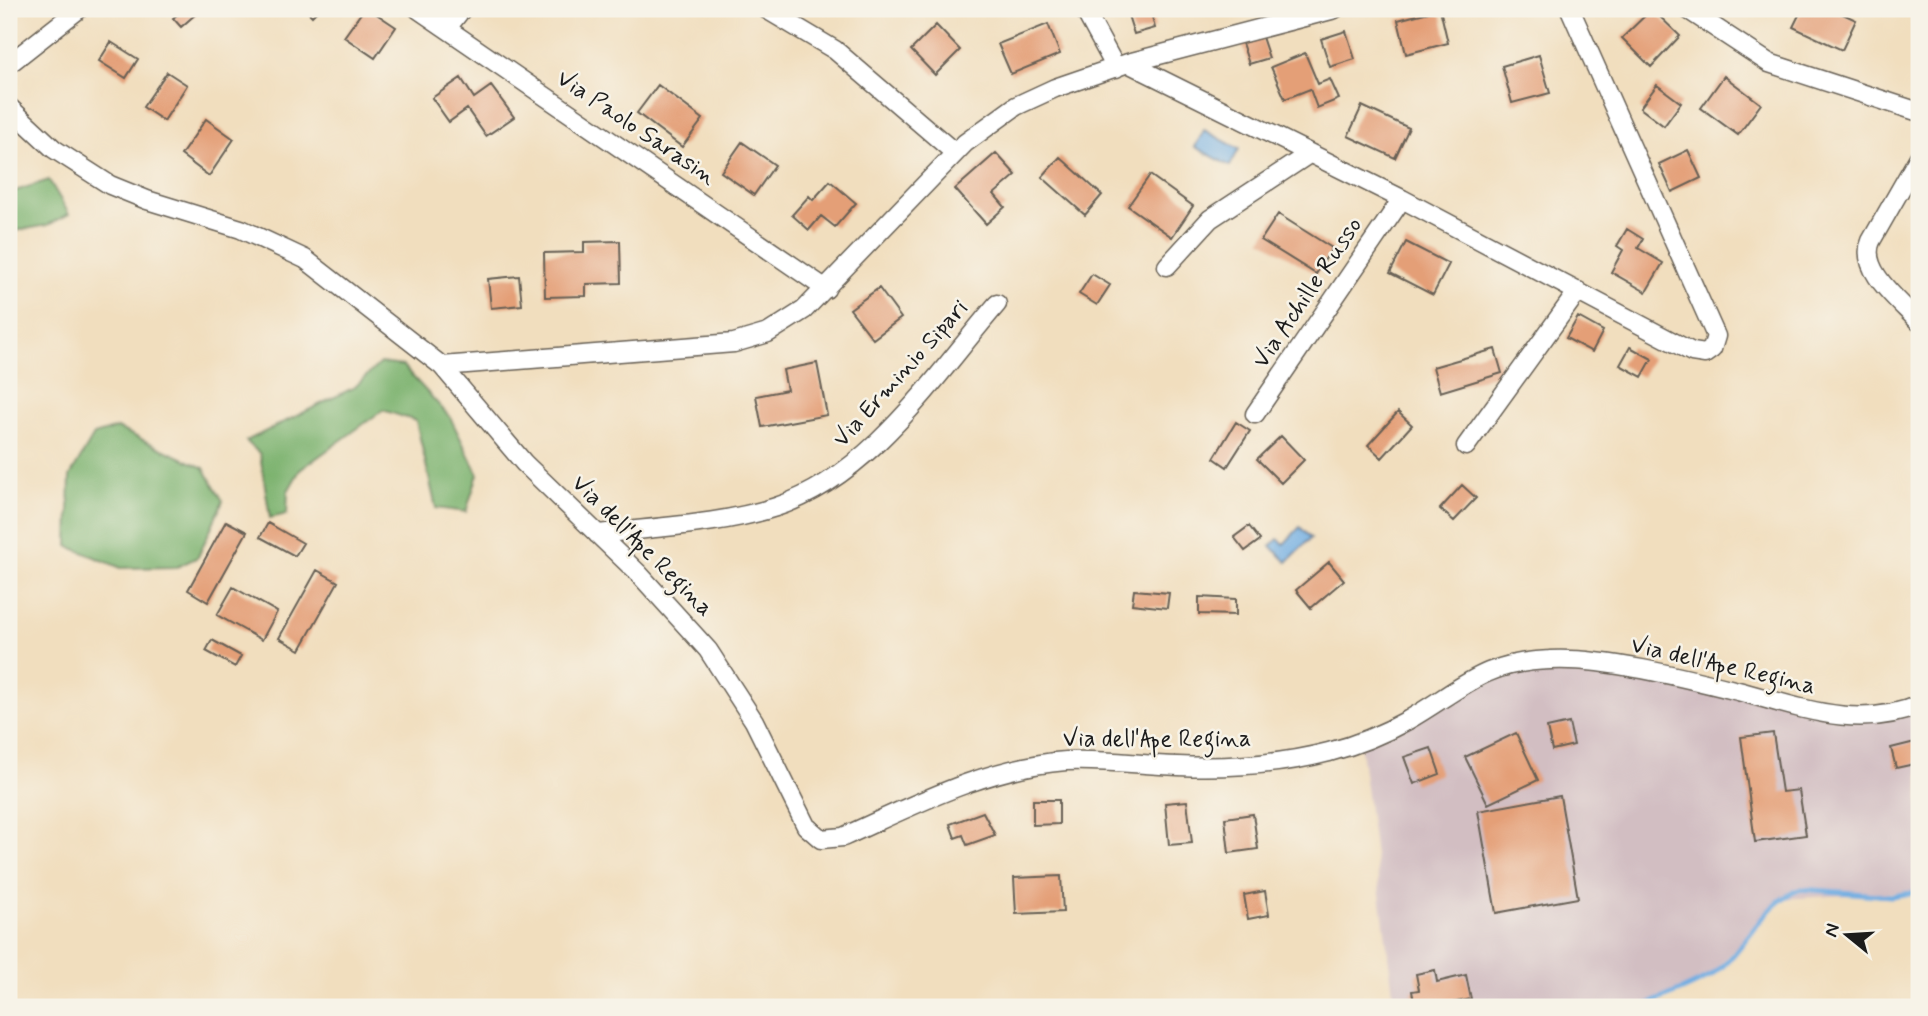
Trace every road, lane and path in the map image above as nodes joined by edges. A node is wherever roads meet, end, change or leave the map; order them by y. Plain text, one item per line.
1 (79, 9) edge
2 (418, 9) edge
3 (462, 9) edge
4 (766, 9) edge
5 (1084, 9) edge
6 (1335, 9) edge
7 (1570, 9) edge
8 (1687, 9) edge
9 (447, 28) junction
10 (9, 64) edge
11 (1122, 65) junction
12 (9, 107) edge
13 (1919, 112) edge
14 (955, 153) junction
15 (1309, 154) junction
16 (1919, 157) edge
17 (1402, 199) junction
18 (1167, 266) dead end
19 (826, 289) junction
20 (1578, 291) junction
21 (997, 304) dead end
22 (1919, 323) edge
23 (442, 366) junction
24 (1255, 414) dead end
25 (1466, 446) dead end
26 (597, 534) junction
27 (1919, 705) edge

1 - 10 street
2 - 9 street, Via Paolo Sarasin
3 - 9 street
4 - 14 street
5 - 11 street
6 - 11 street
7 - 20 street
8 - 13 street
9 - 19 street, Via Paolo Sarasin
11 - 14 street
11 - 15 street
12 - 23 street, Via dell'Ape Regina
14 - 19 street
15 - 17 street
15 - 18 street
16 - 22 street
17 - 20 street
17 - 24 street, Via Achille Russo
19 - 23 street
20 - 25 street
21 - 26 street, Via Erminio Sipari
23 - 26 street, Via dell'Ape Regina
26 - 27 street, Via dell'Ape Regina

